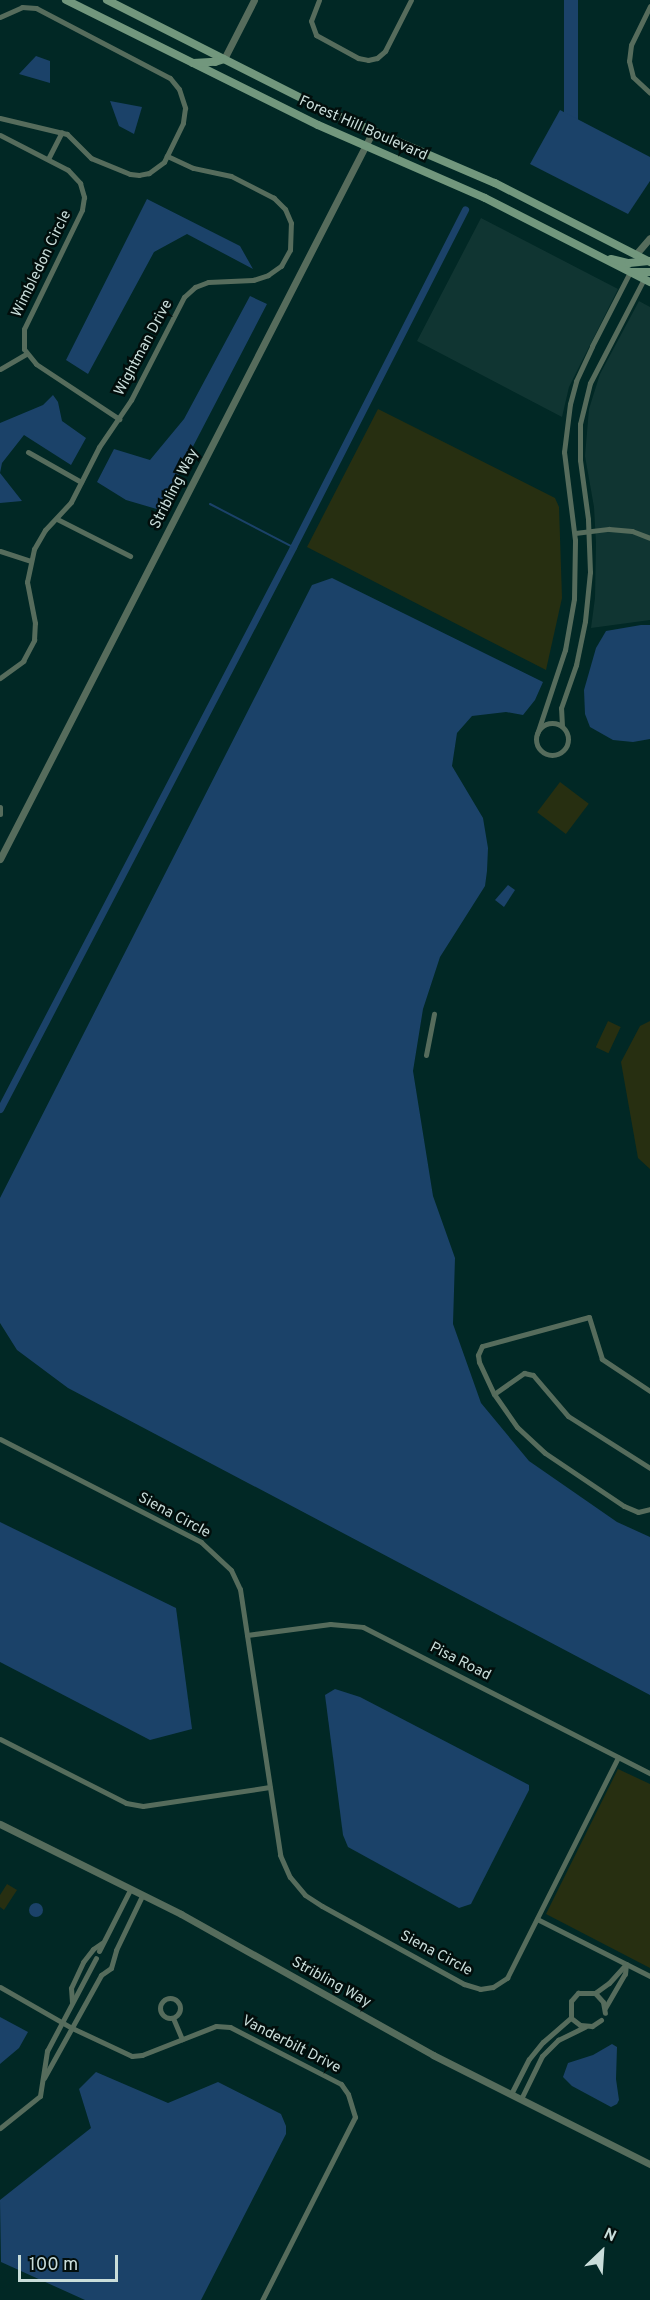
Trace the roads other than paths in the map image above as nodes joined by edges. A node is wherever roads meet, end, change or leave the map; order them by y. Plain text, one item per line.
1 (66, 0) edge
2 (107, 0) edge
3 (254, 0) edge
4 (319, 0) edge
5 (411, 0) edge
6 (650, 6) edge
7 (0, 17) edge
8 (224, 58) junction
9 (192, 63) junction
10 (650, 93) edge
11 (0, 118) edge
12 (373, 131) junction
13 (62, 132) junction
14 (0, 135) edge
15 (365, 147) junction
16 (167, 156) junction
17 (48, 159) junction
18 (650, 238) edge
19 (595, 254) junction
20 (636, 255) junction
21 (650, 261) edge
22 (630, 272) junction
23 (650, 272) edge
24 (647, 281) edge
25 (26, 354) junction
26 (0, 369) edge
27 (119, 419) junction
28 (28, 452) dead end
29 (580, 467) junction
30 (567, 468) junction
31 (81, 482) junction
32 (57, 519) junction
33 (589, 531) junction
34 (574, 533) junction
35 (650, 538) edge
36 (0, 551) edge
37 (130, 556) dead end
38 (30, 561) junction
39 (0, 678) edge
40 (562, 726) junction
41 (537, 734) junction
42 (0, 807) edge
43 (0, 814) edge
44 (0, 859) edge
45 (434, 1014) dead end
46 (426, 1055) dead end
47 (650, 1391) edge
48 (494, 1394) junction
49 (0, 1439) edge
50 (650, 1468) edge
51 (650, 1509) edge
52 (247, 1635) junction
53 (0, 1739) edge
54 (618, 1757) junction
55 (650, 1773) edge
56 (270, 1787) junction
57 (0, 1824) edge
58 (130, 1890) junction
59 (142, 1896) junction
60 (537, 1920) junction
61 (102, 1943) junction
62 (99, 1951) dead end
63 (96, 1958) dead end
64 (83, 1962) junction
65 (626, 1965) junction
66 (91, 1966) junction
67 (104, 1972) junction
68 (650, 1976) edge
69 (0, 1987) edge
70 (595, 1993) junction
71 (72, 2002) junction
72 (173, 2018) dead end
73 (571, 2018) junction
74 (602, 2020) dead end
75 (61, 2022) junction
76 (585, 2027) junction
77 (72, 2028) junction
78 (182, 2039) junction
79 (44, 2078) junction
80 (511, 2094) junction
81 (521, 2099) junction
82 (0, 2128) edge
83 (650, 2164) edge
84 (262, 2300) edge

1 - 9 main road, Forest Hill Boulevard
2 - 8 main road, Forest Hill Boulevard
3 - 8 street
4 - 5 street
6 - 10 street
7 - 16 street
8 - 9 main road
8 - 12 main road, Forest Hill Boulevard
9 - 15 main road, Forest Hill Boulevard
11 - 13 street
12 - 15 street, Stribling Way
12 - 20 main road, Forest Hill Boulevard
13 - 16 street
13 - 17 street
14 - 17 street, Wimbledon Circle
15 - 19 main road, Forest Hill Boulevard
15 - 44 street, Stribling Way
16 - 27 street, Wightman Drive
17 - 25 street, Wimbledon Circle
18 - 20 street
19 - 21 main road
19 - 22 main road, Forest Hill Boulevard
20 - 21 main road, Forest Hill Boulevard
22 - 23 main road
22 - 24 main road, Forest Hill Boulevard
22 - 30 street
24 - 29 street
25 - 26 street
25 - 27 street
27 - 31 street, Wightman Drive
28 - 31 street
29 - 30 street
29 - 33 street
30 - 34 street
31 - 32 street, Wightman Drive
32 - 37 street
32 - 38 street, Wightman Drive
33 - 34 street
33 - 35 street
33 - 40 street
34 - 41 street
36 - 38 street
38 - 39 street
40 - 41 street
40 - 41 street
42 - 43 street
45 - 46 street
47 - 48 street
48 - 50 street
48 - 51 street
49 - 52 street, Siena Circle
52 - 54 street, Pisa Road
52 - 56 street, Siena Circle
53 - 56 street
54 - 55 street, Pisa Road
54 - 60 street, Siena Circle
56 - 60 street, Siena Circle
57 - 58 street, Stribling Way
58 - 59 street, Stribling Way
58 - 61 street
59 - 67 street
59 - 80 street, Stribling Way
60 - 65 street
61 - 62 street
61 - 64 street
63 - 66 street
64 - 66 street
64 - 71 street
65 - 68 street
65 - 70 street
65 - 70 street
66 - 67 street
66 - 71 street
67 - 77 street
69 - 75 street, Vanderbilt Drive
70 - 73 street
71 - 75 street
72 - 78 street
73 - 76 street
73 - 80 street
74 - 76 street
75 - 77 street, Vanderbilt Drive
75 - 79 street
76 - 81 street
77 - 78 street, Vanderbilt Drive
77 - 79 street
78 - 84 street, Vanderbilt Drive
79 - 82 street
80 - 81 street, Stribling Way
81 - 83 street, Stribling Way

